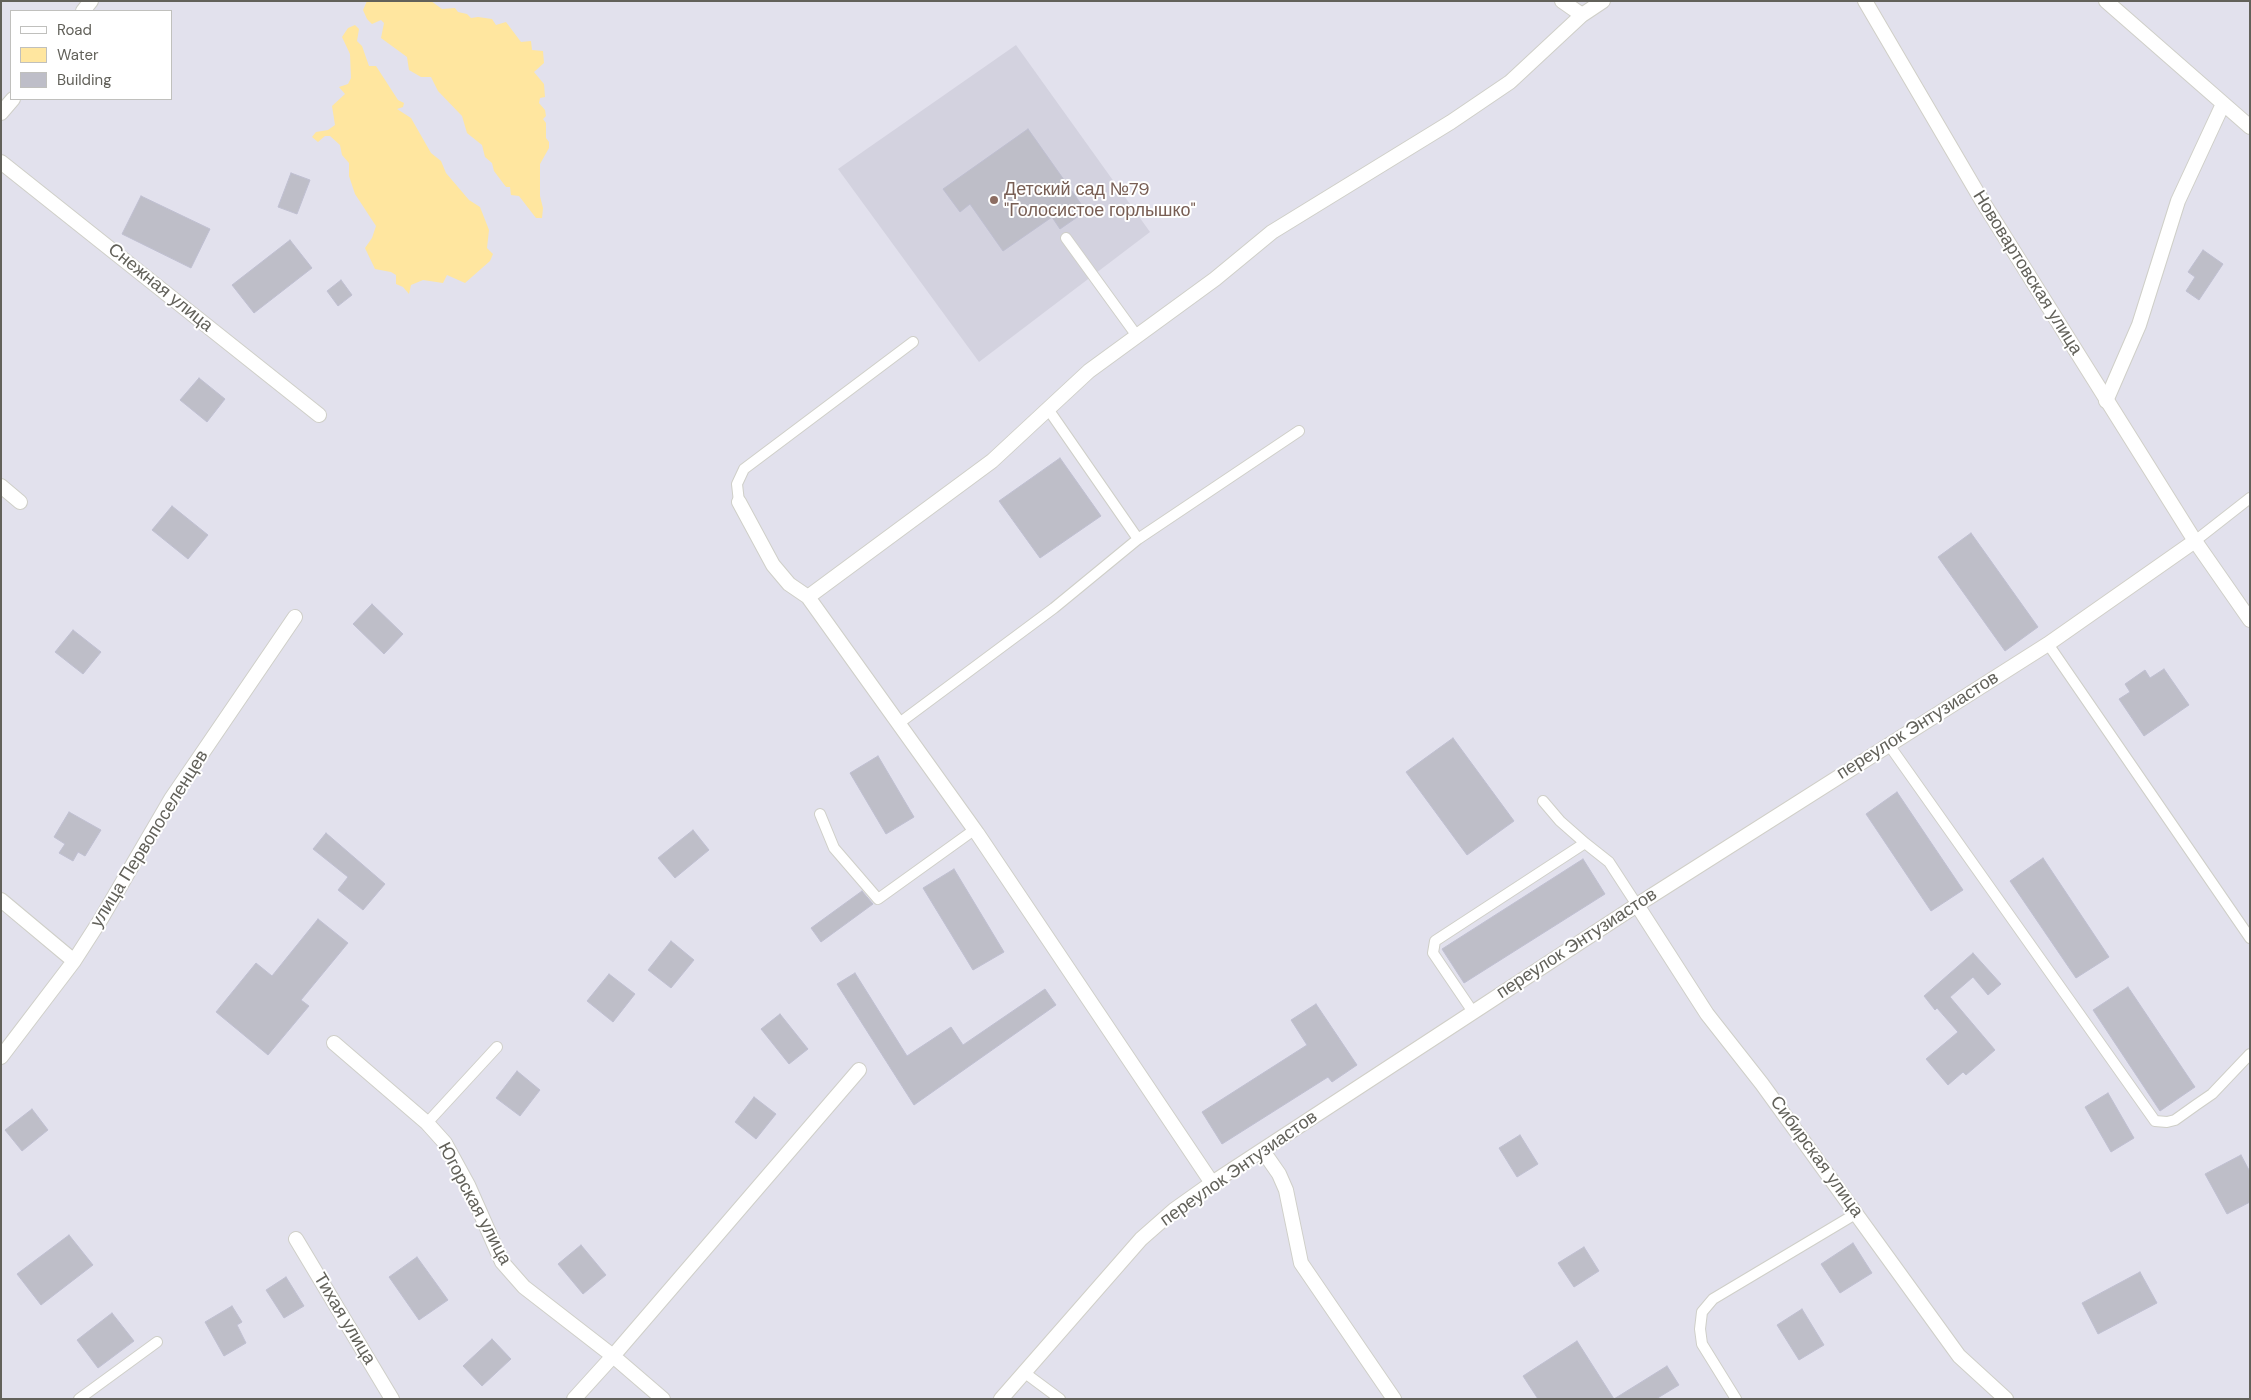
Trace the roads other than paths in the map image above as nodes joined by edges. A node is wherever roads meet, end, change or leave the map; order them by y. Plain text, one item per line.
1 (1562, 1) edge
2 (1603, 1) edge
3 (1865, 1) edge
4 (2106, 1) edge
5 (1582, 15) junction
6 (12, 100) edge
7 (2223, 104) junction
8 (1, 113) edge
9 (2250, 127) edge
10 (1, 162) edge
11 (1066, 238) dead end
12 (1137, 336) junction
13 (913, 342) dead end
14 (2106, 401) junction
15 (1048, 409) junction
16 (319, 415) dead end
17 (1298, 431) dead end
18 (1, 486) edge
19 (2250, 498) edge
20 (20, 502) dead end
21 (739, 502) joint
22 (1138, 539) junction
23 (2195, 541) junction
24 (808, 597) junction
25 (295, 617) dead end
26 (2250, 620) edge
27 (2048, 644) junction
28 (898, 724) junction
29 (1889, 745) junction
30 (1543, 800) dead end
31 (820, 814) dead end
32 (974, 830) junction
33 (1585, 843) junction
34 (1, 900) edge
35 (1637, 905) junction
36 (2250, 938) edge
37 (74, 961) junction
38 (1473, 1012) junction
39 (334, 1043) dead end
40 (497, 1047) dead end
41 (2250, 1054) edge
42 (1, 1057) edge
43 (859, 1070) dead end
44 (427, 1123) junction
45 (1263, 1151) junction
46 (1212, 1182) junction
47 (1857, 1213) junction
48 (296, 1240) dead end
49 (157, 1342) dead end
50 (613, 1356) junction
51 (1025, 1373) junction
52 (79, 1399) edge
53 (392, 1399) edge
54 (574, 1399) edge
55 (663, 1399) edge
56 (1001, 1399) edge
57 (1060, 1399) edge
58 (1394, 1399) edge
59 (1736, 1399) edge
60 (2006, 1399) edge

1 - 5 street
2 - 5 street
3 - 14 street, Нововартовская улица
4 - 7 street
5 - 12 street
6 - 8 street
7 - 9 street
7 - 14 street
10 - 16 street, Снежная улица
11 - 12 lane
12 - 15 street
13 - 21 lane
14 - 23 street, Нововартовская улица
15 - 22 lane
15 - 24 street
17 - 22 lane
18 - 20 street
19 - 23 lane, переулок Энтузиастов
21 - 24 street
22 - 28 lane
23 - 26 street
23 - 27 street, переулок Энтузиастов
24 - 28 street
25 - 37 street, улица Первопоселенцев
27 - 29 street, переулок Энтузиастов
27 - 36 lane
28 - 32 street
29 - 35 street, переулок Энтузиастов
29 - 41 lane
30 - 33 lane
31 - 32 lane
32 - 46 street
33 - 35 lane
33 - 38 lane
34 - 37 street
35 - 38 street, переулок Энтузиастов
35 - 47 street, Сибирская улица
37 - 42 street, улица Первопоселенцев
38 - 45 street, переулок Энтузиастов
39 - 44 street, Югорская улица
40 - 44 lane
43 - 50 street
44 - 50 street, Югорская улица
45 - 46 street, переулок Энтузиастов
45 - 58 street
46 - 51 street, переулок Энтузиастов
47 - 59 lane
47 - 60 street, Сибирская улица
48 - 53 street, Тихая улица
49 - 52 lane
50 - 54 street
50 - 55 street, Югорская улица
51 - 56 street, переулок Энтузиастов
51 - 57 lane

